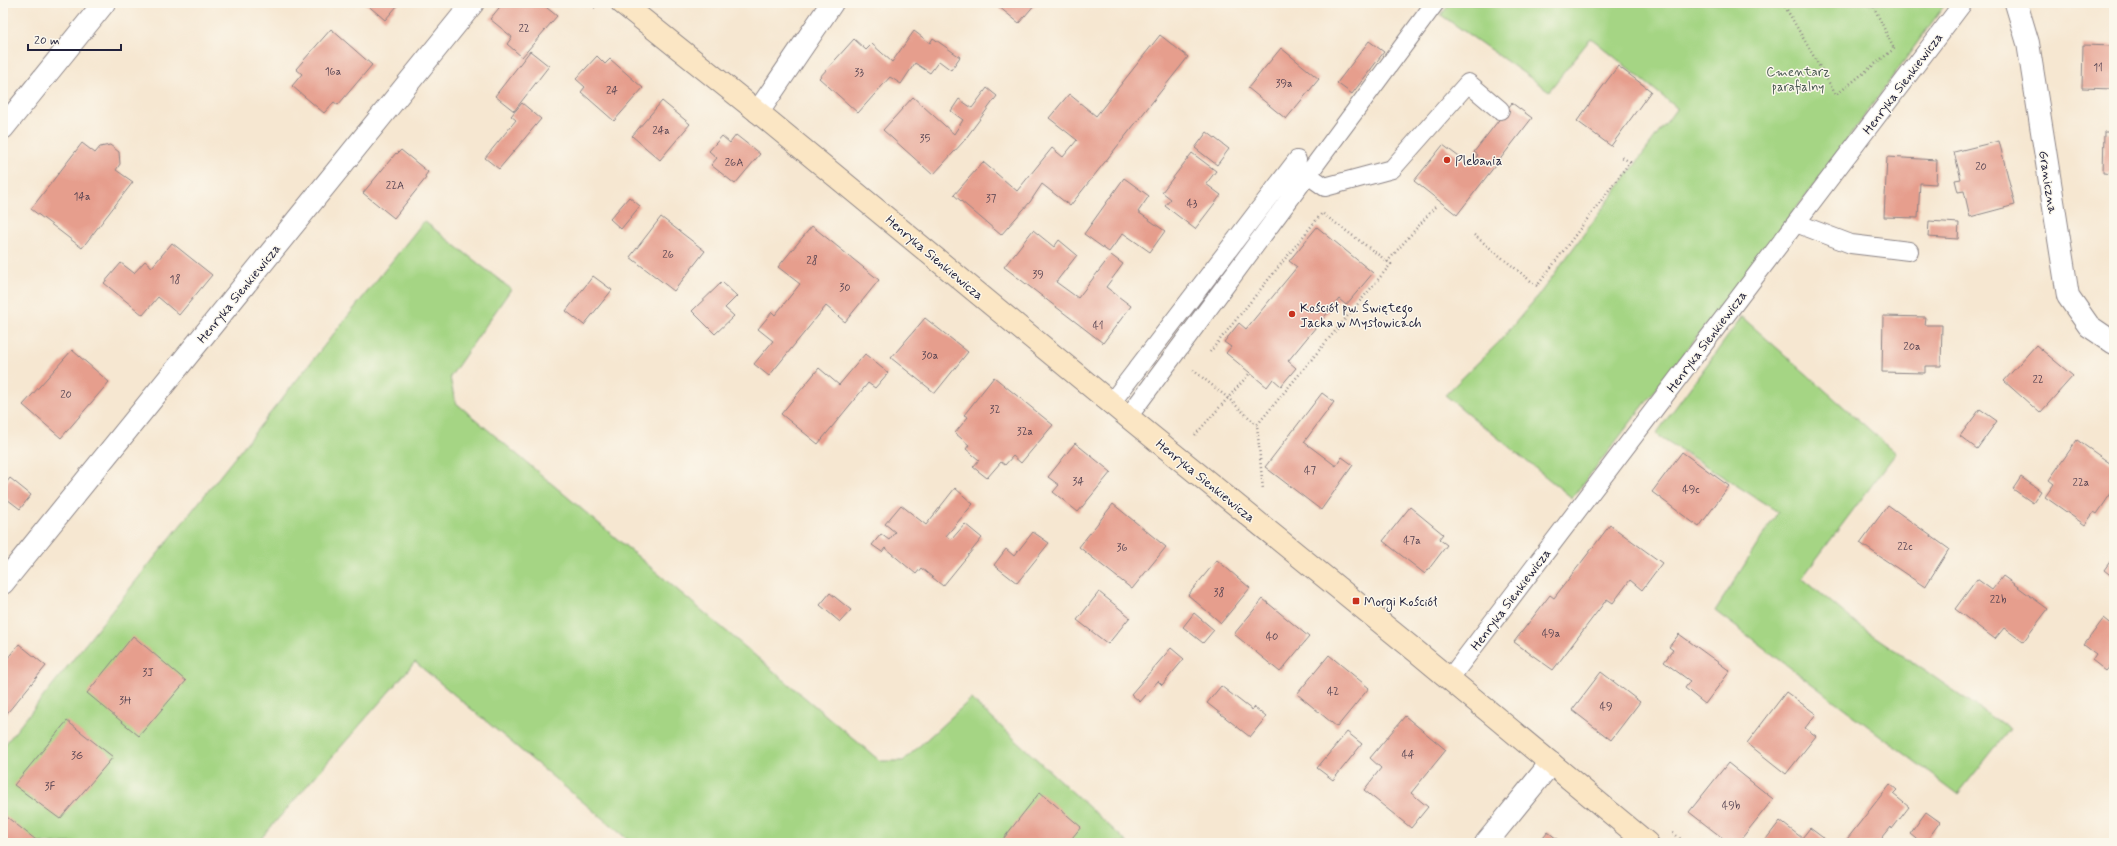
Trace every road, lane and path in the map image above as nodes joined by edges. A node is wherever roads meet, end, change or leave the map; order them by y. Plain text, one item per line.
1 (104, 3) edge
2 (473, 3) edge
3 (622, 3) edge
4 (832, 3) edge
5 (1435, 3) edge
6 (1783, 3) edge
7 (1872, 3) edge
8 (1963, 3) edge
9 (2016, 3) edge
10 (1899, 43) dead end
11 (1894, 49) junction
12 (1500, 110) dead end
13 (758, 112) junction
14 (3, 128) edge
15 (1620, 156) dead end
16 (1297, 160) dead end
17 (1308, 175) junction
18 (1435, 207) dead end
19 (1796, 223) junction
20 (1474, 235) dead end
21 (1909, 251) dead end
22 (1387, 262) junction
23 (2114, 342) edge
24 (1210, 353) dead end
25 (1200, 365) dead end
26 (1250, 373) dead end
27 (1228, 398) junction
28 (1111, 403) junction
29 (1128, 417) junction
30 (1257, 425) junction
31 (1191, 440) dead end
32 (1264, 493) dead end
33 (3, 583) edge
34 (1450, 678) junction
35 (1551, 763) junction
36 (1486, 843) edge
37 (1647, 843) edge

1 - 14 street
2 - 33 street, Henryka Sienkiewicza
3 - 13 street, Henryka Sienkiewicza
4 - 13 street
5 - 17 lane
6 - 11 path
7 - 11 path
8 - 19 lane, Henryka Sienkiewicza
9 - 23 street, Graniczna
10 - 11 path
12 - 17 lane
13 - 28 street, Henryka Sienkiewicza
15 - 20 path
16 - 28 lane
17 - 29 lane
18 - 22 path
19 - 21 lane
19 - 34 lane, Henryka Sienkiewicza
22 - 24 path
22 - 30 path
25 - 27 path
26 - 27 path
27 - 30 path
27 - 31 path
28 - 29 street, Henryka Sienkiewicza
29 - 34 street, Henryka Sienkiewicza
30 - 32 path
34 - 35 street, Henryka Sienkiewicza
35 - 36 street
35 - 37 street, Henryka Sienkiewicza

